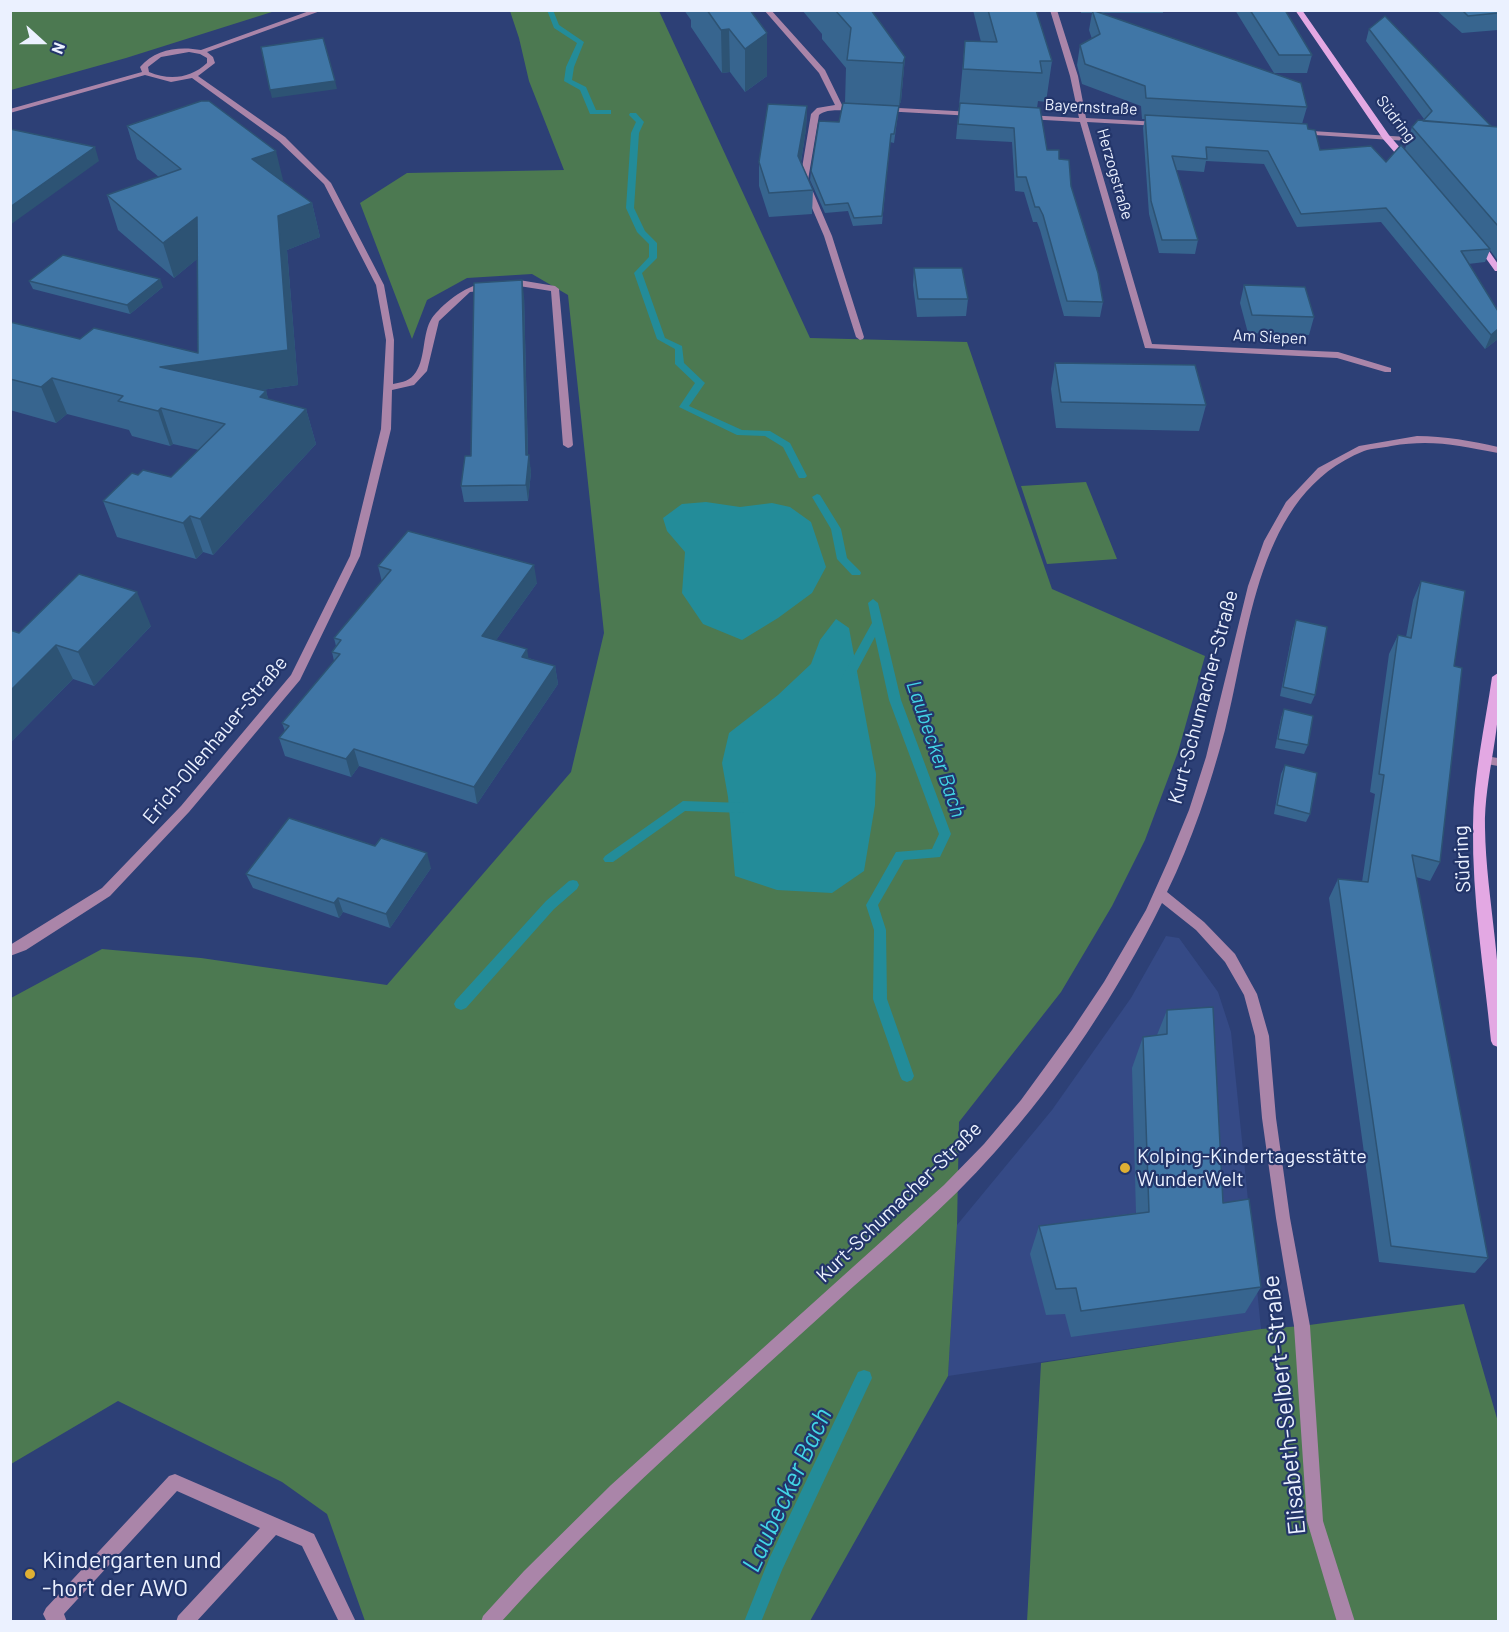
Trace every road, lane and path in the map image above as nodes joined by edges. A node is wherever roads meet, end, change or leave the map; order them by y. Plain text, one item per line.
1 (320, 10) edge
2 (767, 10) edge
3 (1053, 10) edge
4 (1298, 10) edge
5 (202, 52) junction
6 (146, 73) junction
7 (193, 76) junction
8 (839, 106) junction
9 (862, 108) edge
10 (874, 108) edge
11 (10, 111) edge
12 (978, 114) edge
13 (1013, 116) edge
14 (1083, 120) junction
15 (1166, 125) edge
16 (1284, 131) edge
17 (1386, 137) junction
18 (1429, 140) edge
19 (1415, 170) edge
20 (1472, 236) edge
21 (1498, 269) edge
22 (860, 337) dead end
23 (1149, 346) joint
24 (1388, 370) dead end
25 (389, 388) junction
26 (568, 445) dead end
27 (1498, 450) edge
28 (1498, 677) edge
29 (1485, 760) junction
30 (1498, 762) edge
31 (1161, 895) junction
32 (10, 951) edge
33 (1498, 1041) edge
34 (274, 1525) junction
35 (59, 1622) edge
36 (184, 1622) edge
37 (348, 1622) edge
38 (489, 1622) edge
39 (1346, 1622) edge

1 - 5 street
2 - 8 street
3 - 14 street, Herzogstraße
4 - 17 street, Südring
5 - 6 street
5 - 7 street
6 - 7 street
6 - 11 street
7 - 25 street, Erich-Ollenhauer-Straße
8 - 9 street
8 - 22 street
10 - 12 street
13 - 14 street, Bayernstraße
14 - 15 street, Bayernstraße
14 - 23 street, Herzogstraße
16 - 17 street
17 - 18 street
17 - 19 street, Südring
20 - 21 street
23 - 24 street, Am Siepen
25 - 26 street
25 - 32 street, Erich-Ollenhauer-Straße
27 - 31 street, Kurt-Schumacher-Straße
28 - 29 street, Südring
29 - 30 street
29 - 33 street, Südring
31 - 38 street, Kurt-Schumacher-Straße
31 - 39 street, Elisabeth-Selbert-Straße
34 - 35 street
34 - 36 street
34 - 37 street

